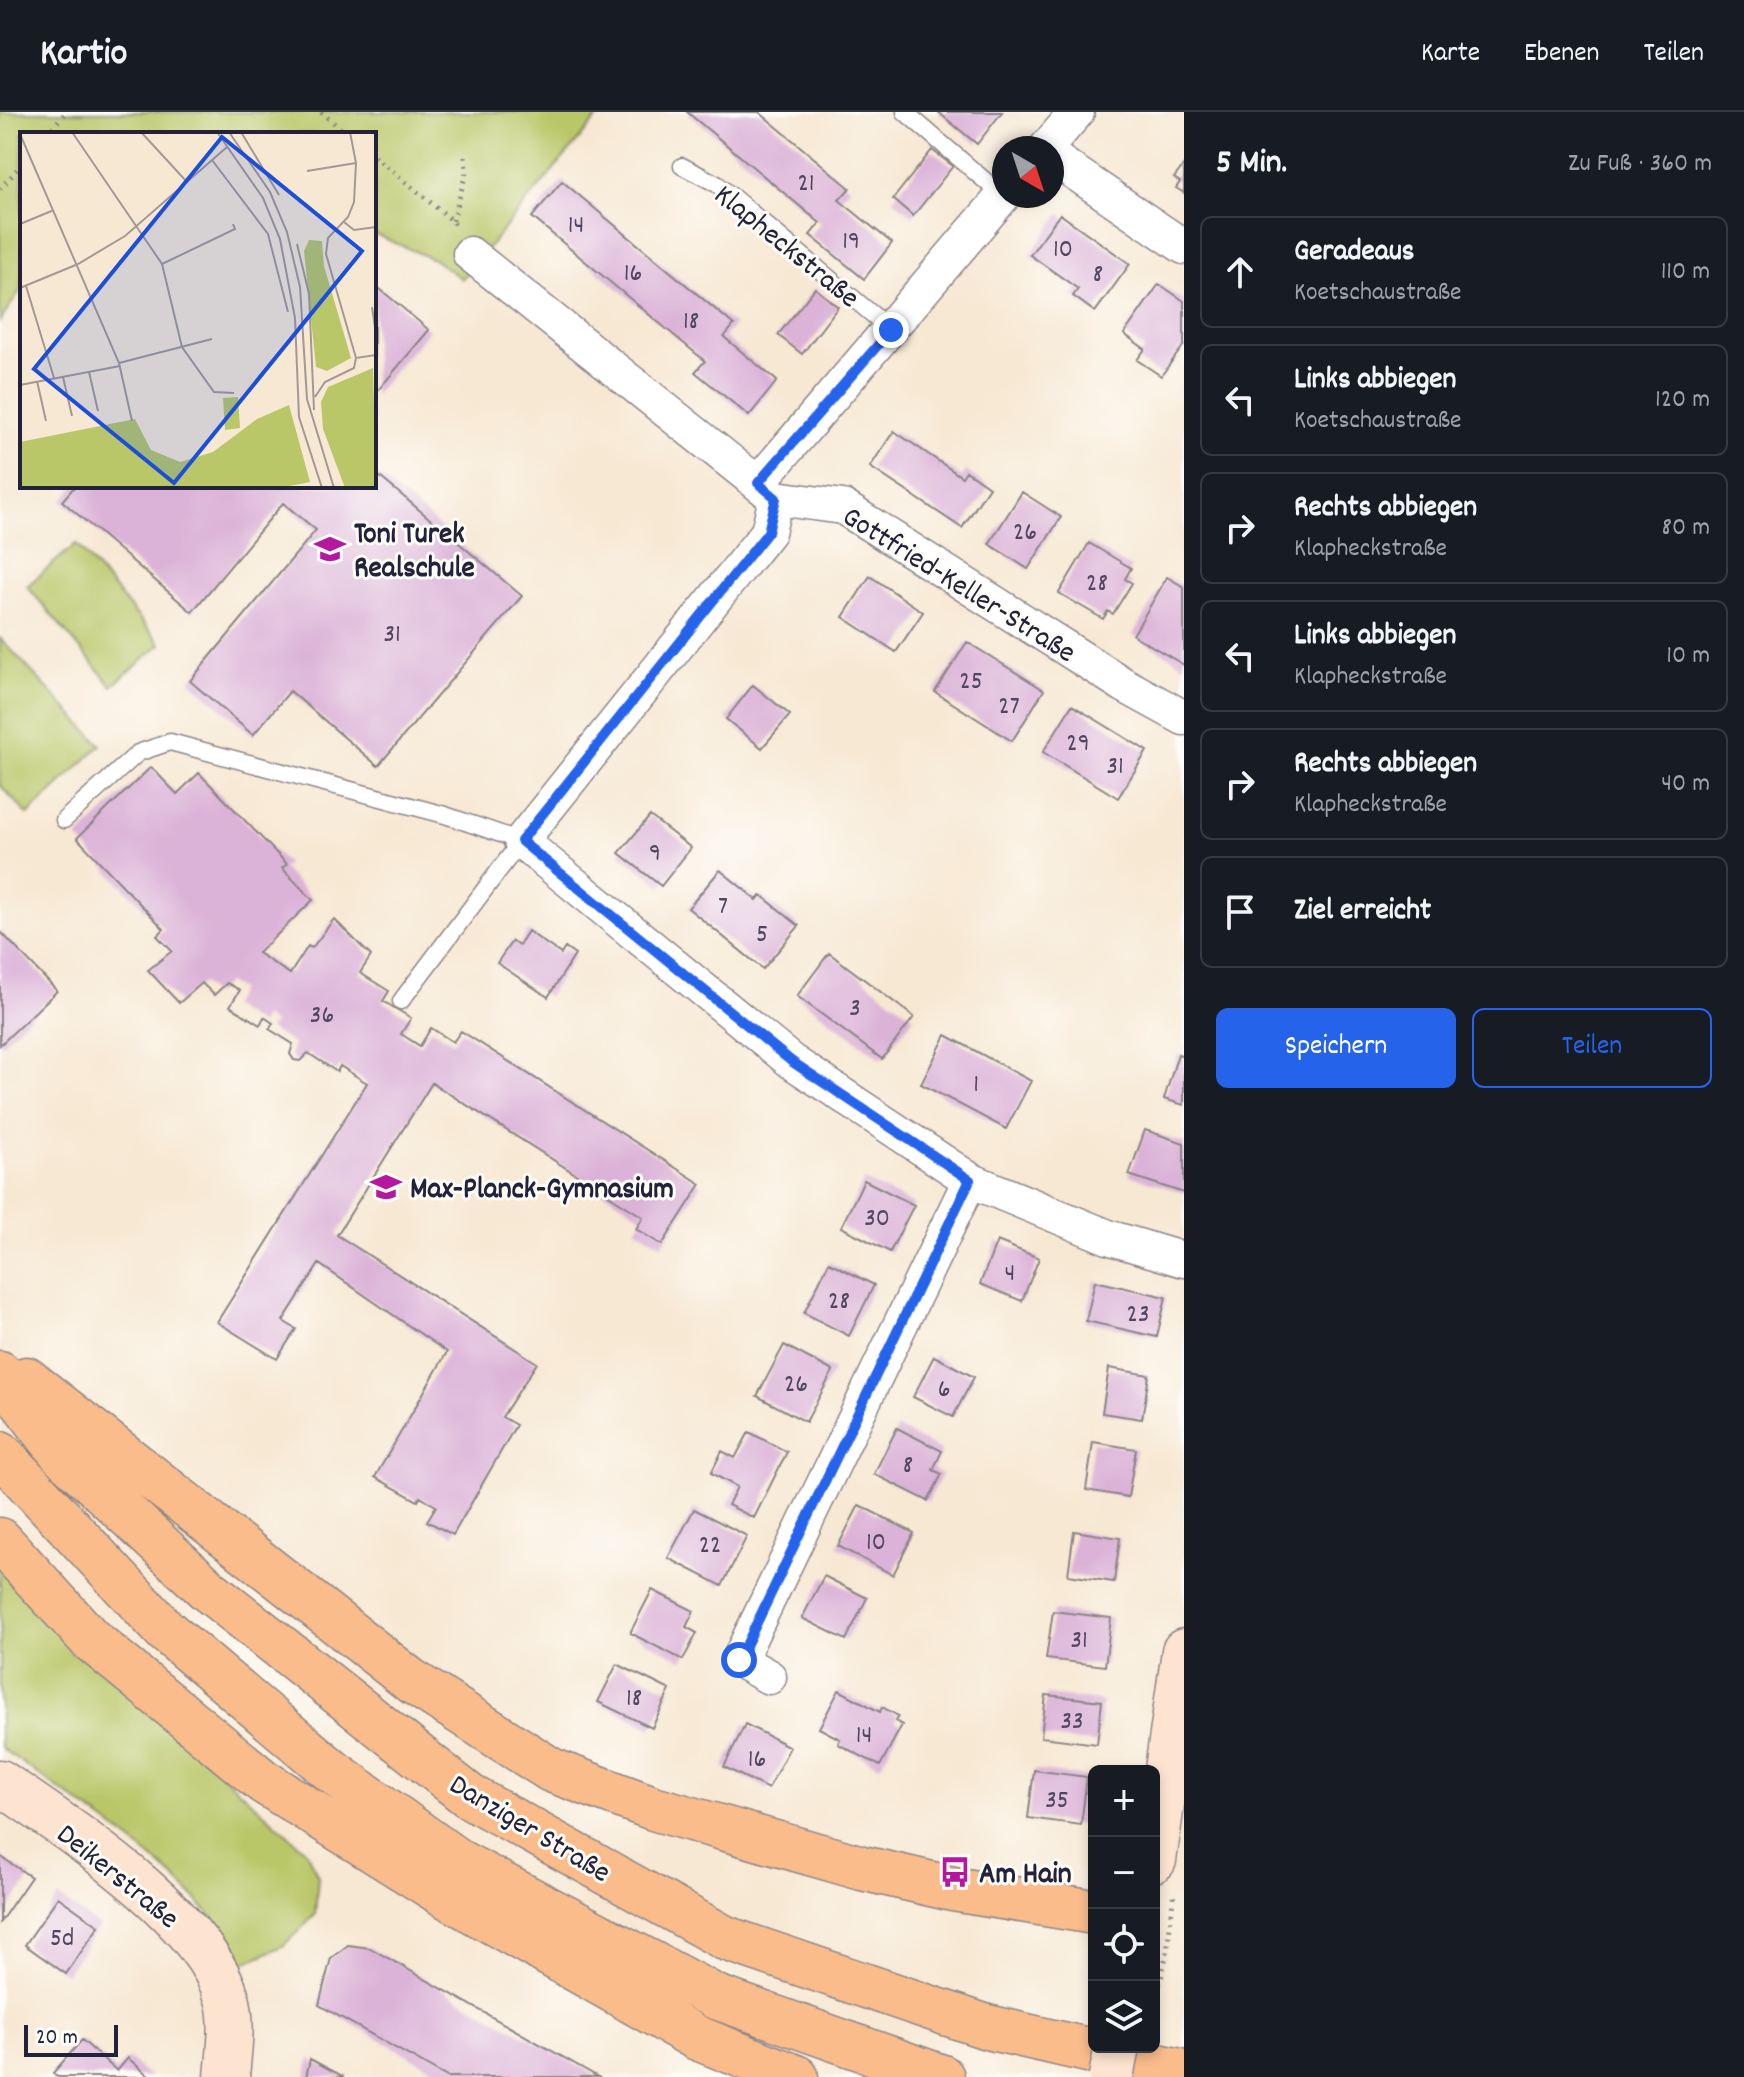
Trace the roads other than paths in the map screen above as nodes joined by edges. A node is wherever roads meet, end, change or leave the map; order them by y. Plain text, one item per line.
1 (905, 112) edge
2 (1077, 112) edge
3 (1056, 136) edge
4 (1064, 165) edge
5 (682, 166) dead end
6 (992, 186) edge
7 (994, 208) edge
8 (1184, 247) edge
9 (470, 254) road end
10 (891, 330) junction
11 (767, 490) junction
12 (1184, 718) edge
13 (64, 820) dead end
14 (521, 841) junction
15 (401, 1001) dead end
16 (970, 1180) junction
17 (1184, 1260) edge
18 (0, 1359) edge
19 (0, 1373) edge
20 (0, 1453) edge
21 (0, 1540) edge
22 (1184, 1651) edge
23 (769, 1677) dead end
24 (1181, 1707) edge
25 (0, 1782) edge
26 (1158, 1837) edge
27 (1088, 1911) edge
28 (1116, 2053) edge
29 (1184, 2072) edge
30 (227, 2077) edge
31 (796, 2077) edge
32 (942, 2077) edge
33 (1111, 2077) edge

1 - 6 lane, Klapheckstraße
2 - 3 street
4 - 8 street
5 - 10 lane, Klapheckstraße
7 - 10 street, Klapheckstraße
9 - 11 street
10 - 11 street, Klapheckstraße
11 - 12 street, Gottfried-Keller-Straße
11 - 14 street, Klapheckstraße
13 - 14 lane
14 - 15 lane
14 - 16 street
16 - 17 street
16 - 23 street
18 - 27 highway
19 - 29 highway, Danziger Straße
20 - 32 highway, Danziger Straße
21 - 31 highway
22 - 24 street
24 - 26 street
25 - 30 street, Deikerstraße
28 - 33 street, bridge

